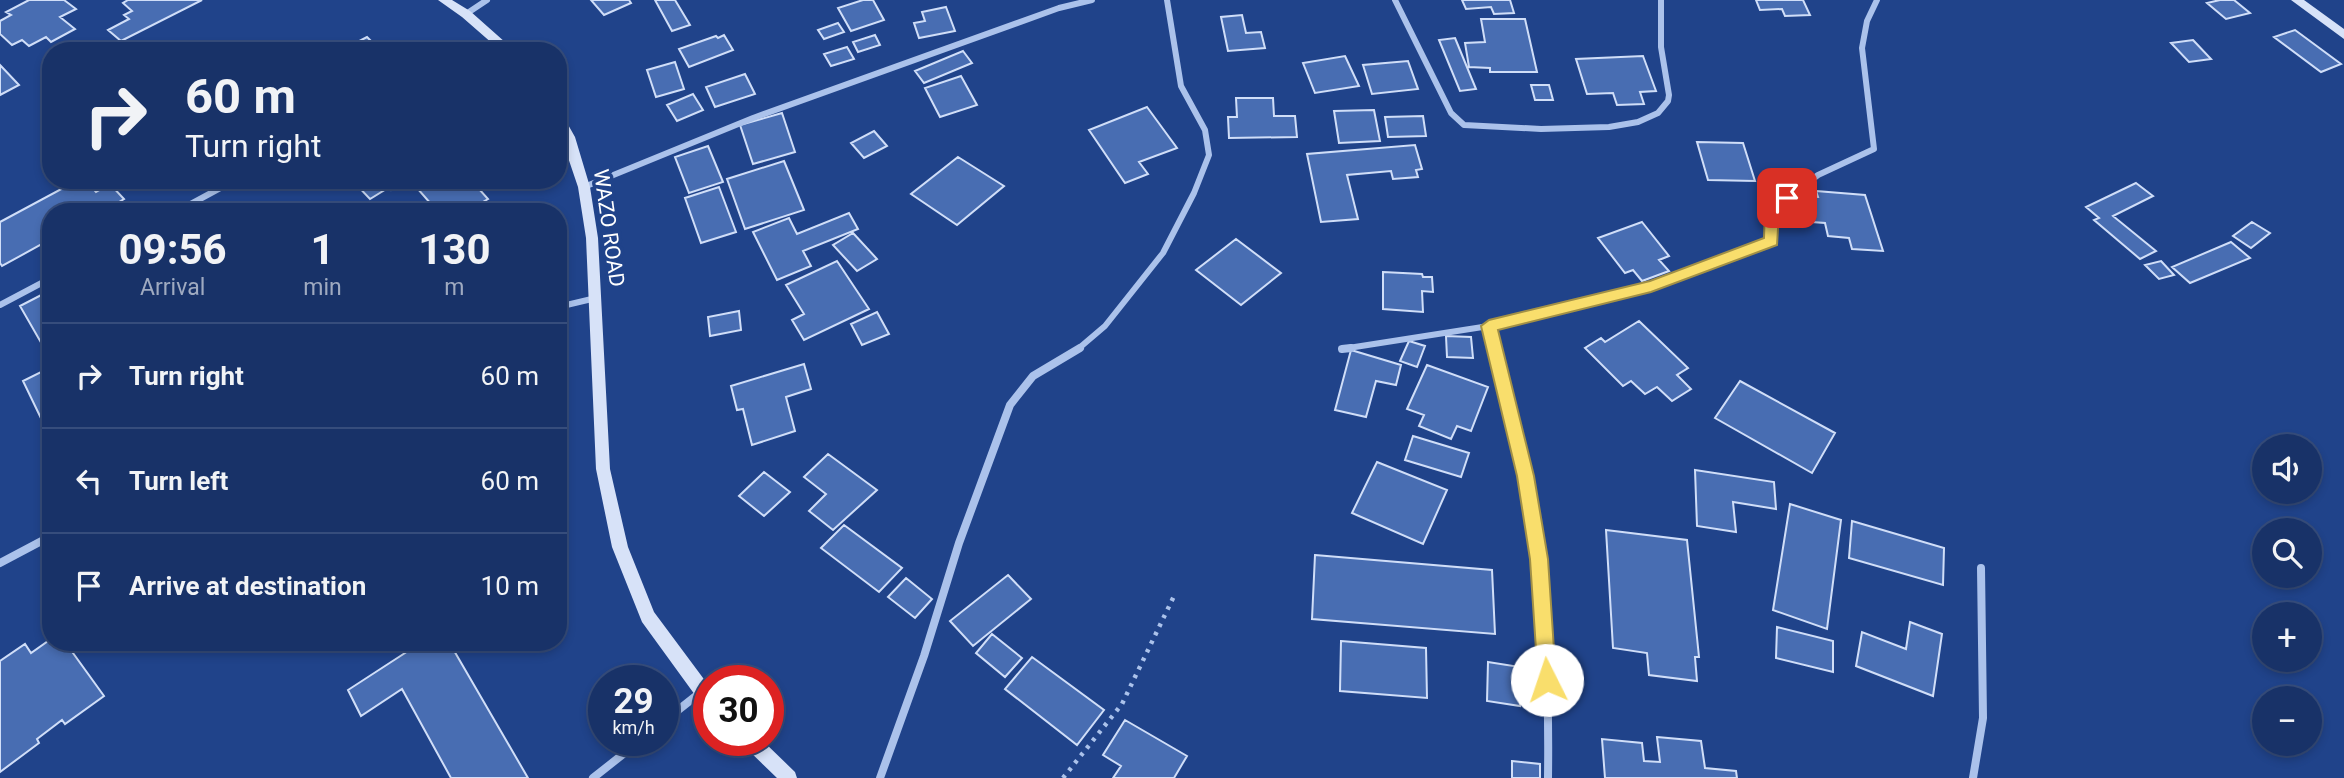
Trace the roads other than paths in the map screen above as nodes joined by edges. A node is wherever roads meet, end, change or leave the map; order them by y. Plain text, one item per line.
1 (444, 0) edge
2 (487, 0) edge
3 (1092, 0) edge
4 (1167, 0) edge
5 (1395, 0) edge
6 (1661, 0) edge
7 (1877, 0) edge
8 (2297, 0) edge
9 (466, 14) junction
10 (2344, 35) edge
11 (495, 42) edge
12 (567, 133) edge
13 (584, 187) junction
14 (218, 189) edge
15 (193, 203) edge
16 (42, 283) edge
17 (597, 298) junction
18 (0, 305) edge
19 (567, 305) edge
20 (1489, 326) junction
21 (1342, 349) dead end
22 (42, 542) edge
23 (0, 564) edge
24 (1982, 568) dead end
25 (693, 679) edge
26 (621, 756) edge
27 (766, 756) edge
28 (593, 778) edge
29 (789, 778) edge
30 (880, 778) edge
31 (1548, 778) edge
32 (1973, 778) edge

1 - 9 main road
2 - 9 street
3 - 13 street
4 - 30 street
5 - 6 street
7 - 20 street
8 - 10 main road
9 - 11 main road
12 - 13 main road, WAZO ROAD
13 - 17 main road, WAZO ROAD
14 - 15 street
16 - 18 street
17 - 19 street
17 - 25 main road, WAZO ROAD
20 - 21 street
20 - 31 street
22 - 23 street
24 - 32 street
26 - 28 street
27 - 29 main road

